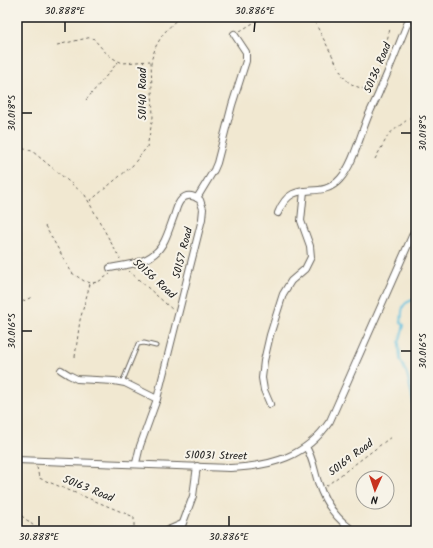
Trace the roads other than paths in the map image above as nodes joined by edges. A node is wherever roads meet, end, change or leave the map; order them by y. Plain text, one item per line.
1 (410, 17) edge
2 (234, 34) road end
3 (304, 191) junction
4 (198, 198) junction
5 (278, 213) dead end
6 (416, 227) edge
7 (110, 271) road end
8 (178, 315) joint
9 (156, 346) dead end
10 (61, 370) dead end
11 (122, 383) junction
12 (157, 399) junction
13 (270, 404) dead end
14 (306, 447) junction
15 (17, 460) edge
16 (136, 463) junction
17 (197, 466) junction
18 (182, 524) junction
19 (351, 529) dead end
20 (166, 531) edge
21 (180, 531) edge

1 - 3 street, 50136 Road
2 - 4 street
3 - 5 street, 50136 Road
3 - 13 street
4 - 7 street
4 - 8 street, 50157 Road
6 - 14 street, 510031 Street
8 - 12 street, 50156 Road
9 - 11 lane
10 - 11 street
11 - 12 street
12 - 16 street, 50156 Road
14 - 17 street, 510031 Street
14 - 19 street
15 - 16 street, 510031 Street
16 - 17 street, 510031 Street
17 - 18 street
18 - 20 street
18 - 21 street

